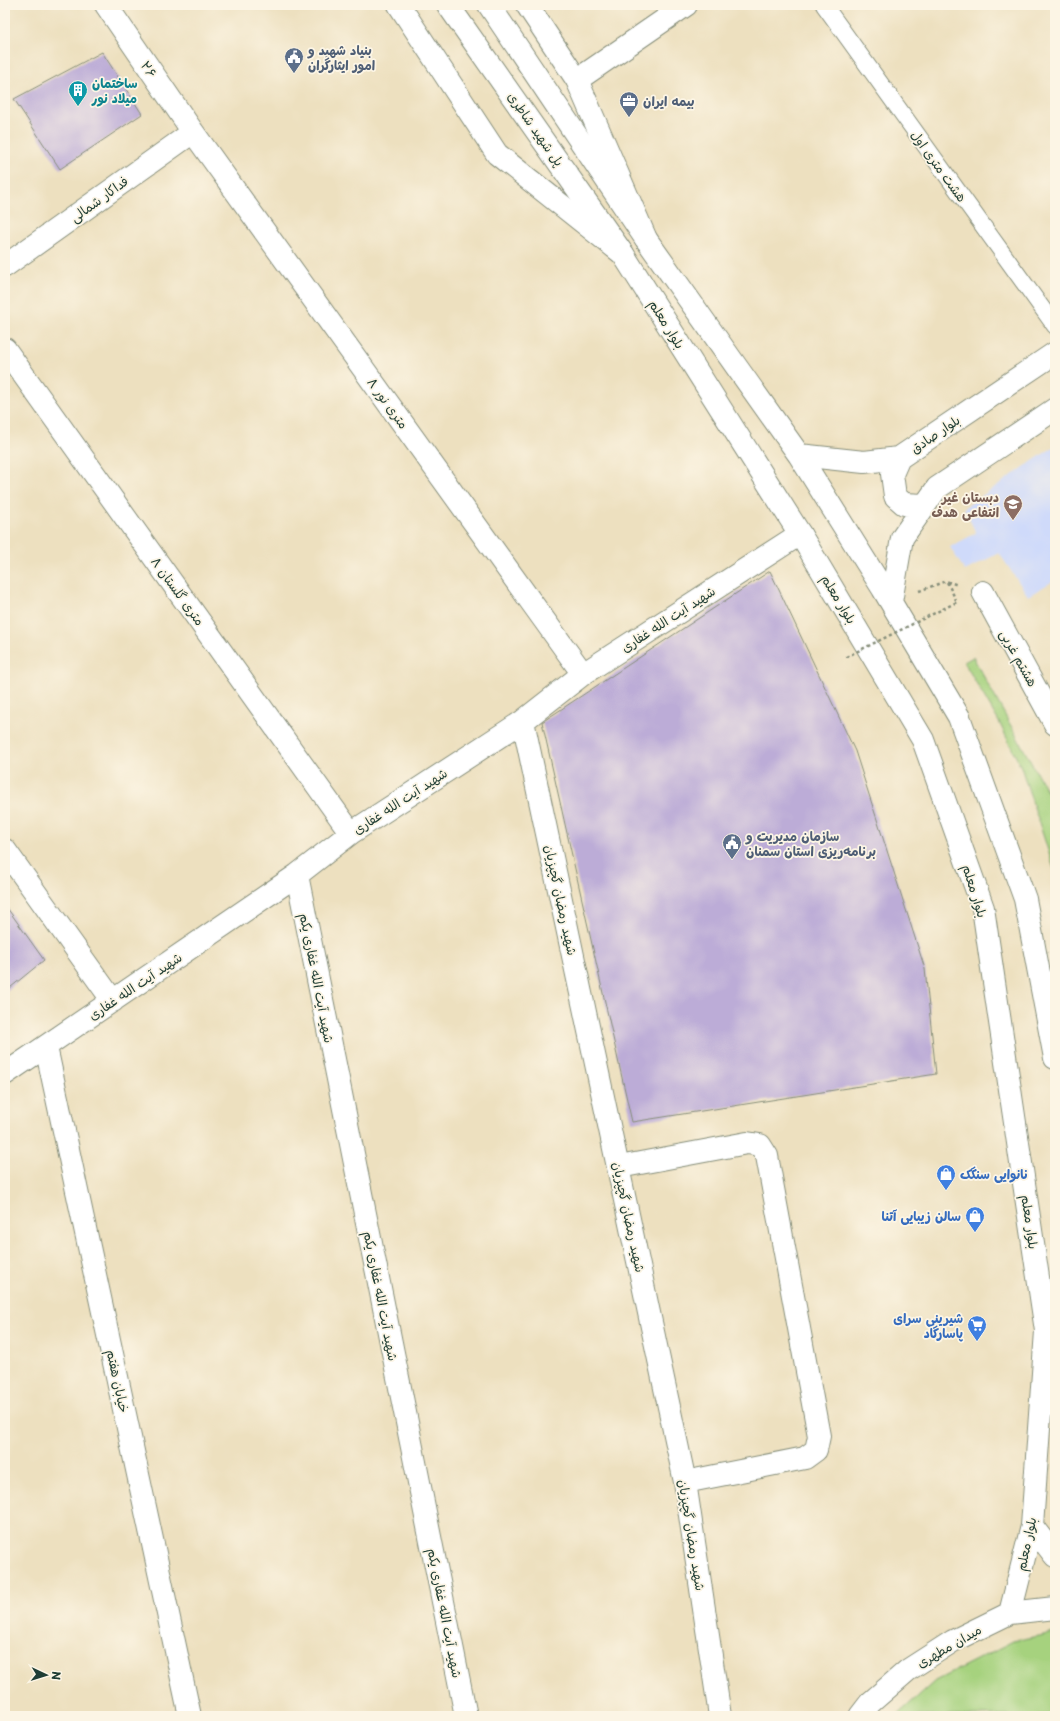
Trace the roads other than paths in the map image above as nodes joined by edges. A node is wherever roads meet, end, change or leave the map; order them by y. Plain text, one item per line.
1 (106, 5) edge
2 (399, 5) edge
3 (448, 5) edge
4 (489, 5) edge
5 (527, 5) edge
6 (686, 5) edge
7 (824, 5) edge
8 (577, 80) junction
9 (193, 132) junction
10 (646, 239) junction
11 (623, 254) junction
12 (5, 266) edge
13 (1055, 326) edge
14 (5, 349) edge
15 (1055, 353) edge
16 (1055, 409) edge
17 (799, 455) junction
18 (899, 458) junction
19 (924, 505) junction
20 (800, 534) junction
21 (983, 592) dead end
22 (890, 602) junction
23 (583, 674) junction
24 (523, 721) junction
25 (1055, 724) edge
26 (351, 834) junction
27 (5, 850) edge
28 (297, 875) junction
29 (113, 1001) junction
30 (46, 1047) junction
31 (1055, 1058) edge
32 (5, 1074) edge
33 (618, 1166) junction
34 (684, 1482) junction
35 (1032, 1526) junction
36 (1055, 1556) edge
37 (1055, 1608) edge
38 (1010, 1613) junction
39 (190, 1716) edge
40 (466, 1716) edge
41 (720, 1716) edge
42 (860, 1716) edge

1 - 9 street, ۲۶
2 - 11 street
3 - 11 street, پل شهید شاطری
4 - 10 street
5 - 8 street
6 - 8 street
7 - 13 lane, هشت متری اول
8 - 10 street
9 - 12 street, فداکار شمالی
9 - 23 street, ۸ متری نور
10 - 17 street
11 - 20 street, بلوار معلم
14 - 26 street, ۸ متری گلستان
15 - 18 street, بلوار صادق
16 - 19 street
17 - 18 street, بلوار صادق
17 - 22 street
18 - 19 street
19 - 22 street
20 - 23 street, شهید آیت الله غفاری
20 - 35 street, بلوار معلم
21 - 25 street, هشتم غربی
22 - 31 street
23 - 24 street, شهید آیت الله غفاری
24 - 26 street, شهید آیت الله غفاری
24 - 33 street, شهید رمضان گچپزیان
26 - 28 street, شهید آیت الله غفاری
27 - 29 street
28 - 29 street, شهید آیت الله غفاری
28 - 40 street, شهید آیت الله غفاری یکم
29 - 30 street, شهید آیت الله غفاری
30 - 32 street, شهید آیت الله غفاری
30 - 39 street, خیابان هفتم
33 - 34 street, شهید رمضان گچپزیان
33 - 34 street
34 - 41 street, شهید رمضان گچپزیان
35 - 36 street
35 - 38 street, بلوار معلم
37 - 38 street, میدان مطهری
38 - 42 street, میدان مطهری

